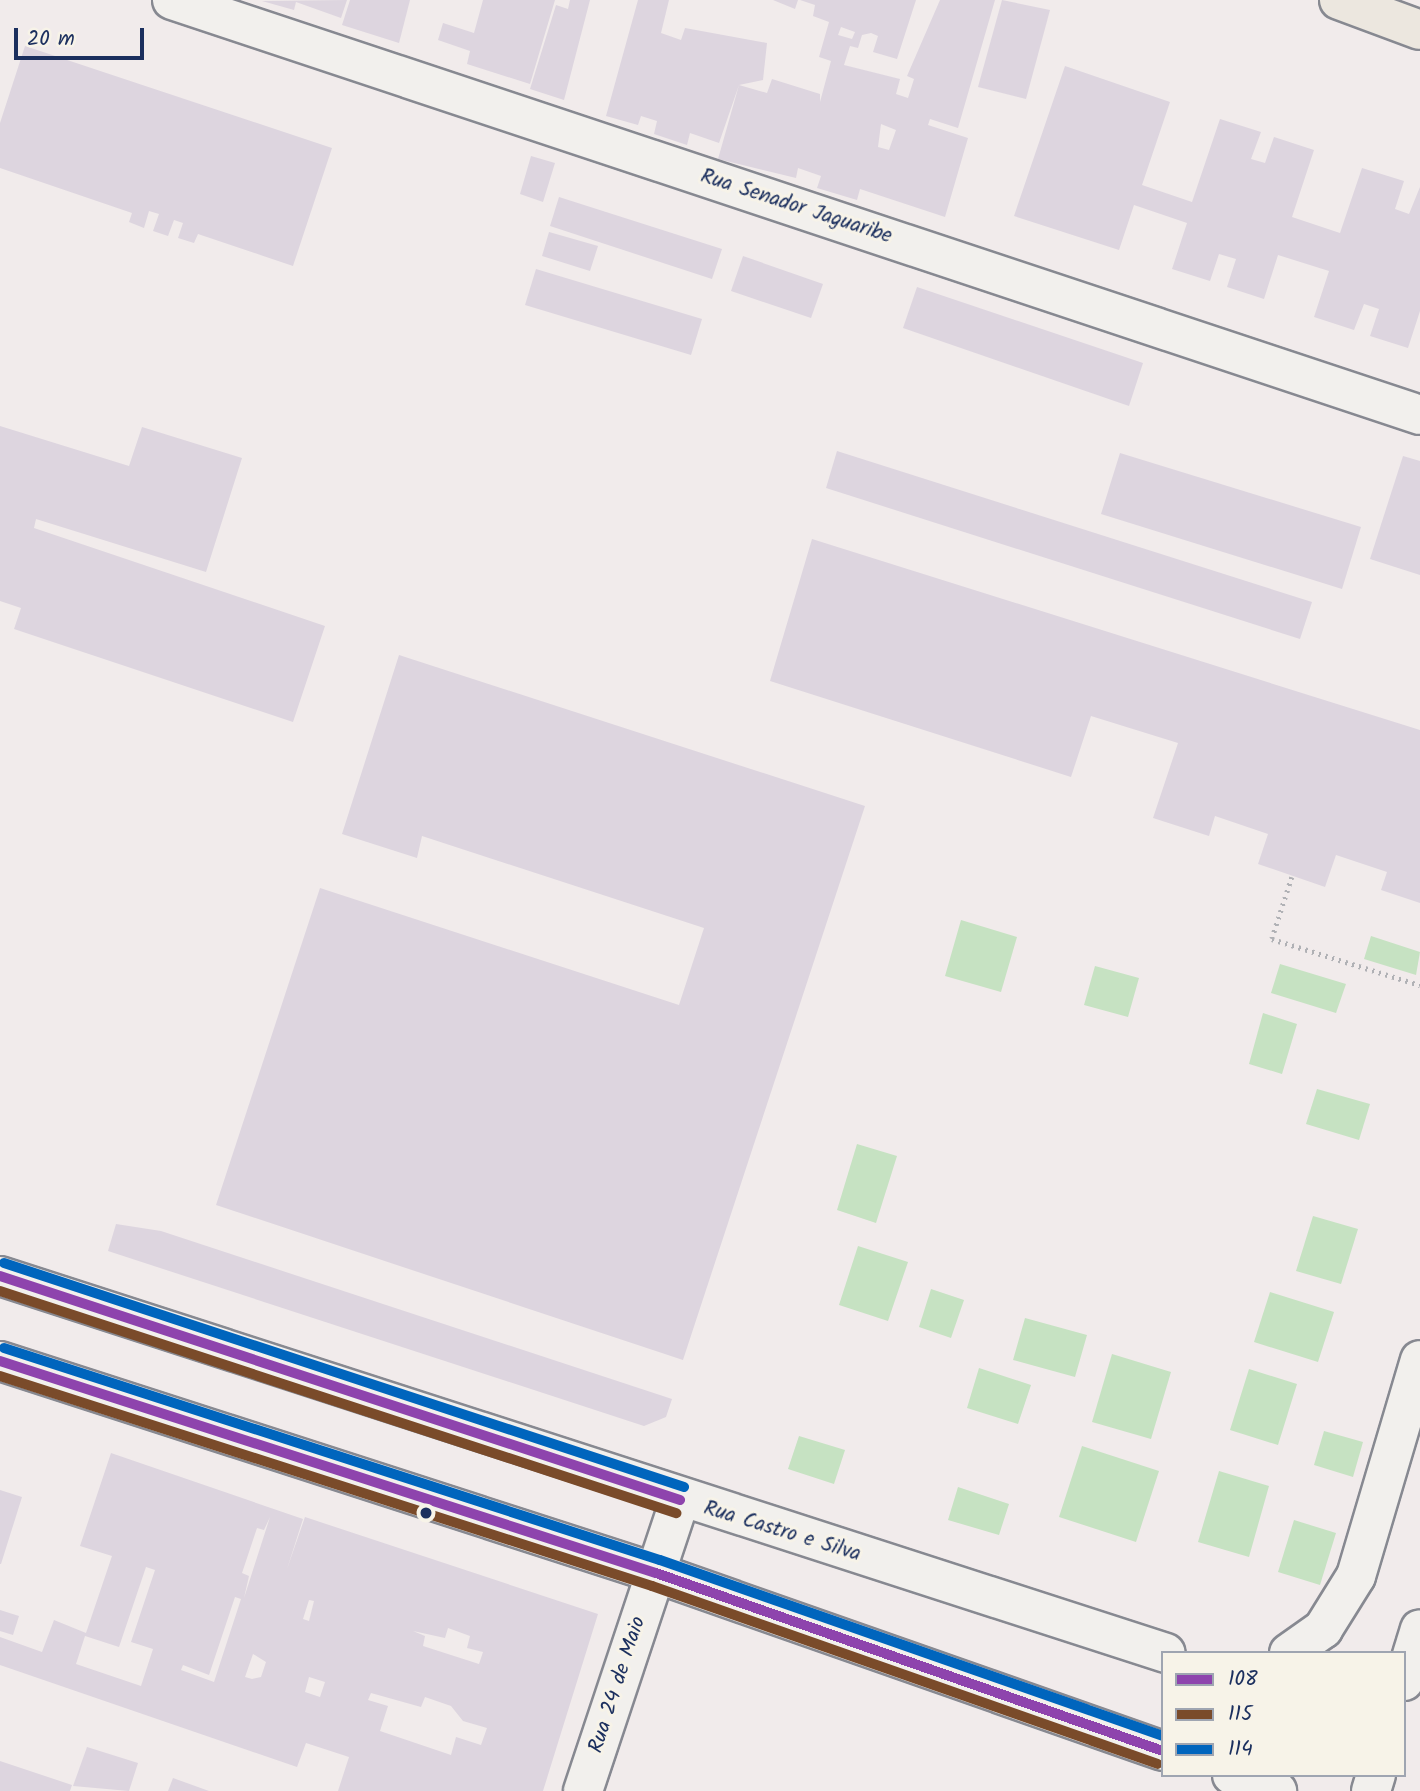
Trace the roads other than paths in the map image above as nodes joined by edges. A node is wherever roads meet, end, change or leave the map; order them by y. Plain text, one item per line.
1 (172, 0) edge
2 (1339, 0) edge
3 (1420, 30) edge
4 (1420, 415) edge
5 (0, 1276) edge
6 (1420, 1360) edge
7 (0, 1361) edge
8 (680, 1500) junction
9 (656, 1573) junction
10 (1420, 1629) edge
11 (1161, 1651) edge
12 (1292, 1651) edge
13 (1406, 1674) edge
14 (1161, 1750) edge
15 (1238, 1777) edge
16 (583, 1791) edge
17 (1277, 1791) edge

1 - 4 street, Rua Senador Jaguaribe
2 - 3 main road
5 - 8 street, Rua Castro e Silva
6 - 12 street
7 - 9 street
8 - 9 street, Rua 24 de Maio
8 - 11 street, Rua Castro e Silva
9 - 14 street
9 - 16 street, Rua 24 de Maio
10 - 13 street
15 - 17 street

